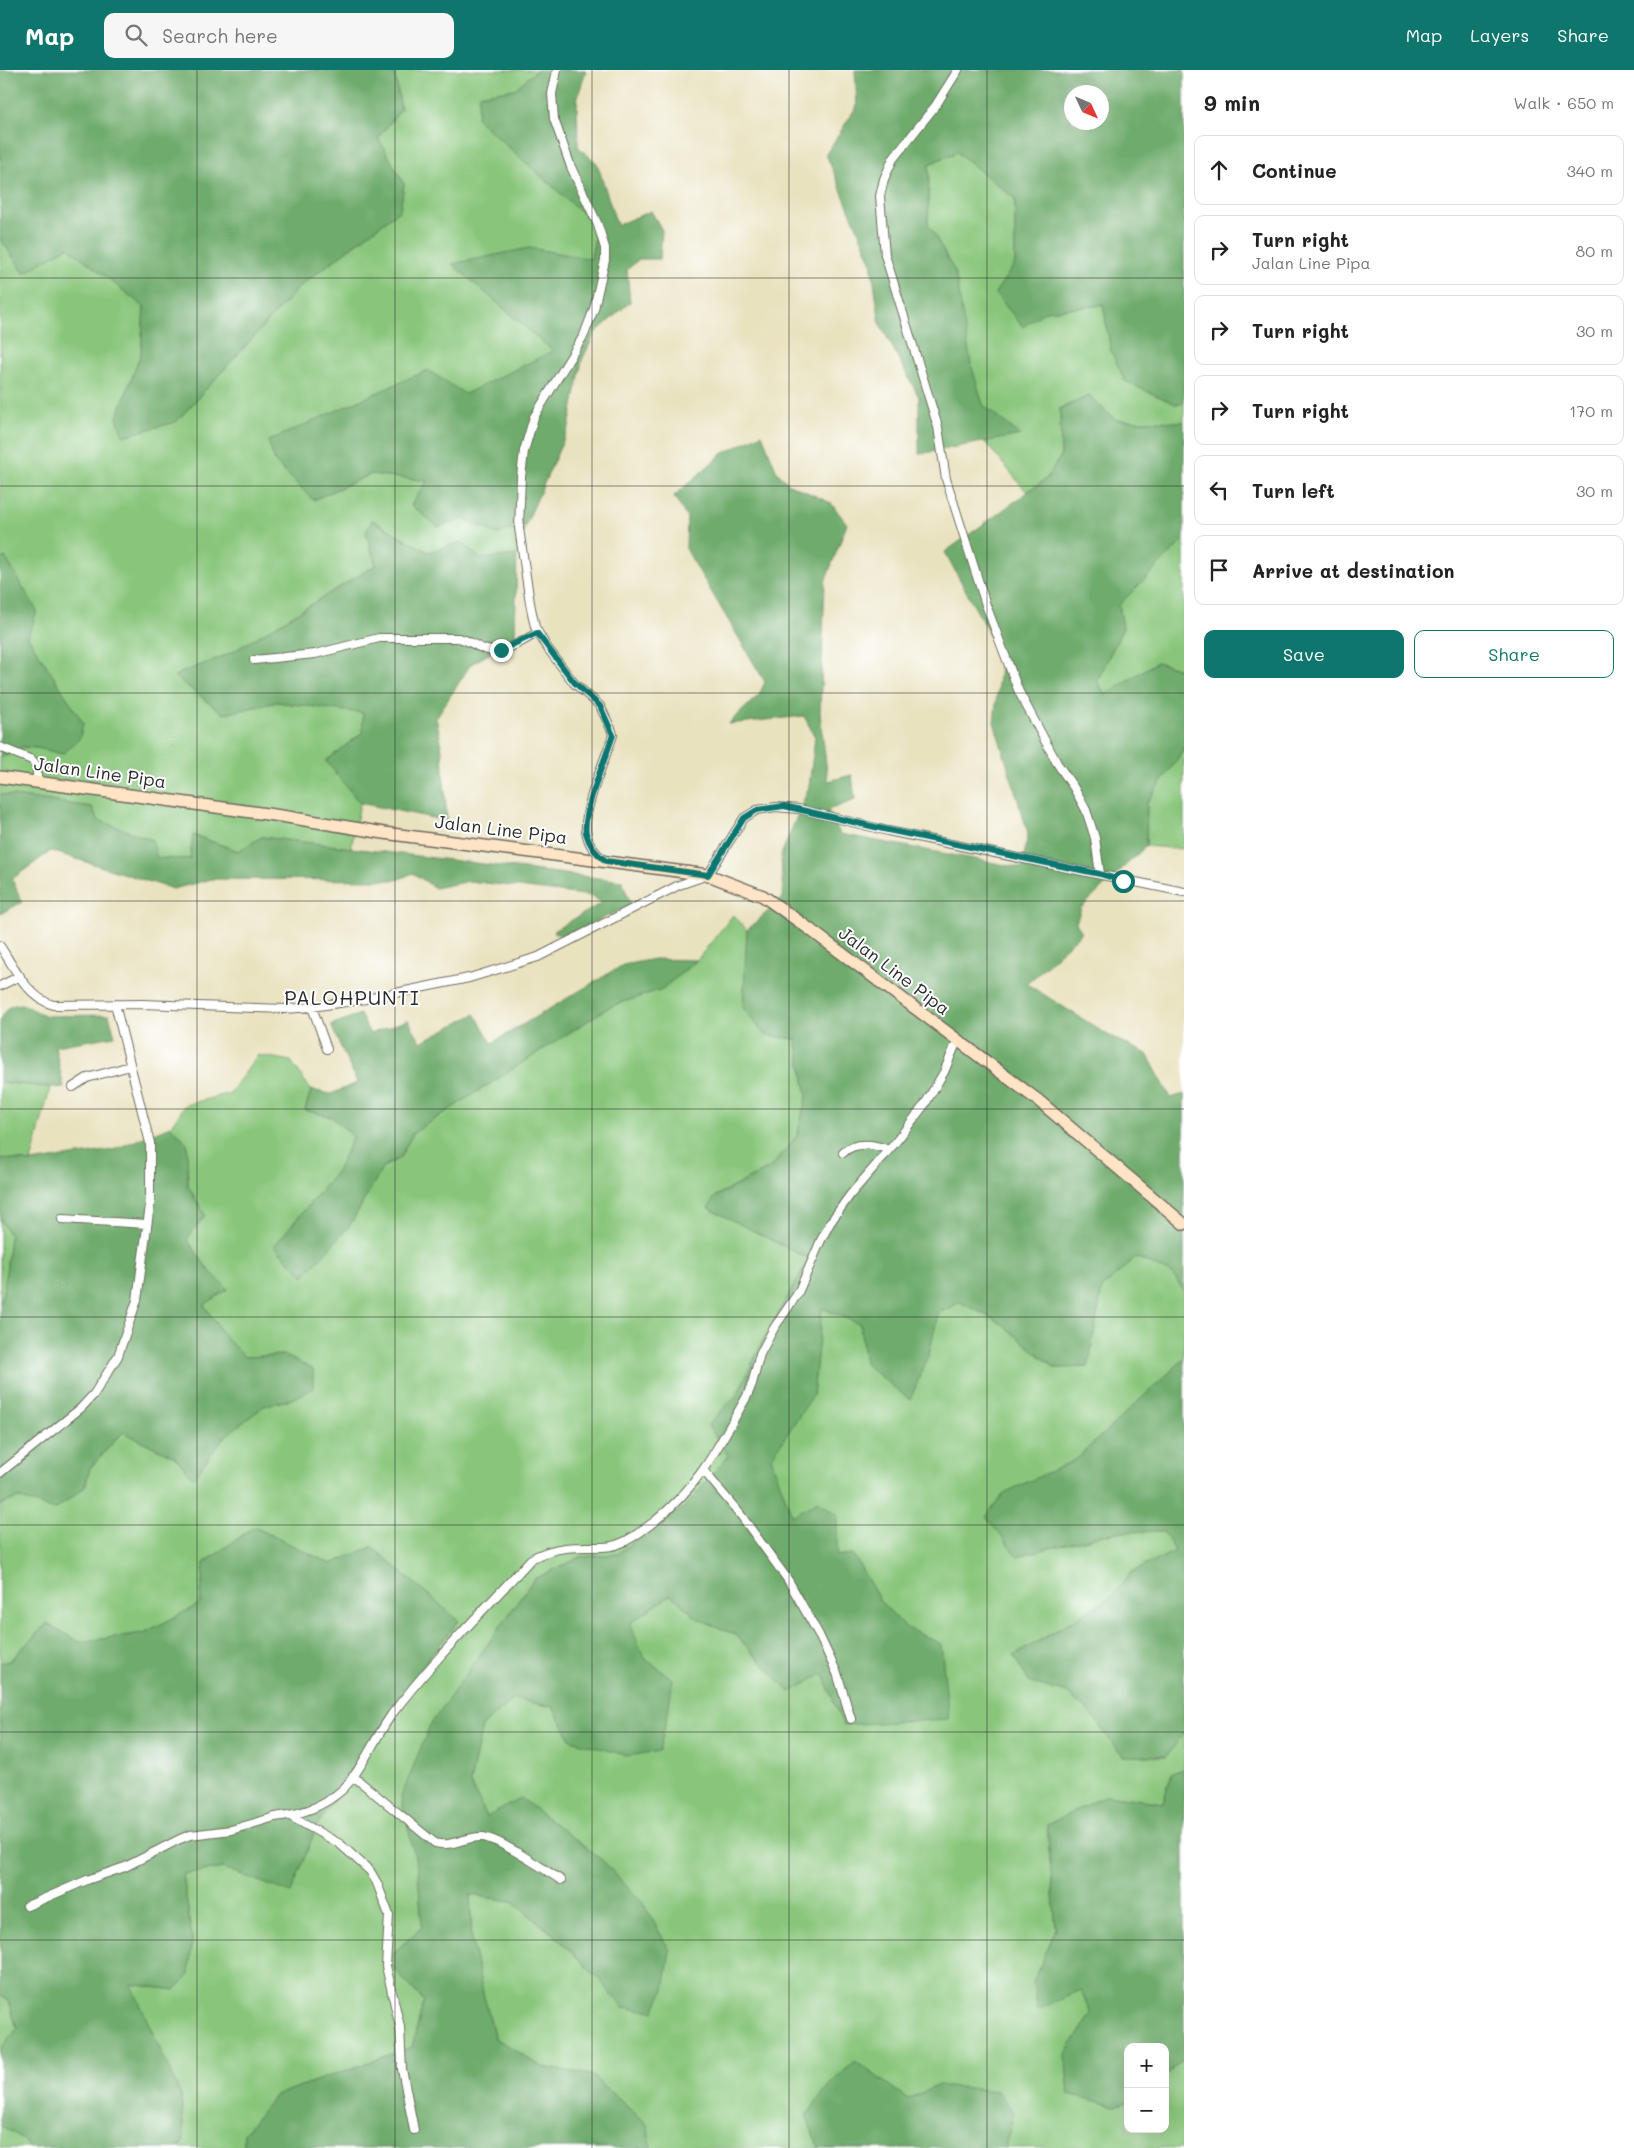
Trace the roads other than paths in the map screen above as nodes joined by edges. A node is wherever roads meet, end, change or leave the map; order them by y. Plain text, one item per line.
1 (556, 70) edge
2 (958, 70) edge
3 (537, 633) junction
4 (254, 660) dead end
5 (0, 748) edge
6 (0, 777) edge
7 (36, 782) junction
8 (606, 861) junction
9 (1100, 874) junction
10 (708, 875) junction
11 (1184, 892) edge
12 (0, 946) edge
13 (20, 976) junction
14 (0, 986) edge
15 (115, 1004) junction
16 (312, 1008) junction
17 (958, 1041) junction
18 (327, 1049) dead end
19 (130, 1066) junction
20 (73, 1087) dead end
21 (889, 1150) junction
22 (843, 1152) dead end
23 (62, 1219) dead end
24 (147, 1224) junction
25 (1184, 1224) edge
26 (704, 1471) junction
27 (0, 1473) edge
28 (852, 1719) dead end
29 (354, 1776) junction
30 (288, 1815) junction
31 (561, 1880) dead end
32 (27, 1906) dead end
33 (414, 2130) dead end

1 - 3 street
2 - 9 street
3 - 4 street
3 - 8 street
5 - 7 street
6 - 7 main road, Jalan Line Pipa
7 - 8 main road, Jalan Line Pipa
8 - 10 main road, Jalan Line Pipa
9 - 10 street
9 - 11 street
10 - 16 street
10 - 17 main road, Jalan Line Pipa
12 - 13 street
13 - 14 street
13 - 15 street
15 - 16 street
15 - 19 street
16 - 18 street
17 - 21 street
17 - 25 main road, Jalan Line Pipa
19 - 20 street
19 - 24 street
21 - 22 street
21 - 26 street
23 - 24 street
24 - 27 street
26 - 28 street
26 - 29 street
29 - 30 street
29 - 31 street
30 - 32 street
30 - 33 street

